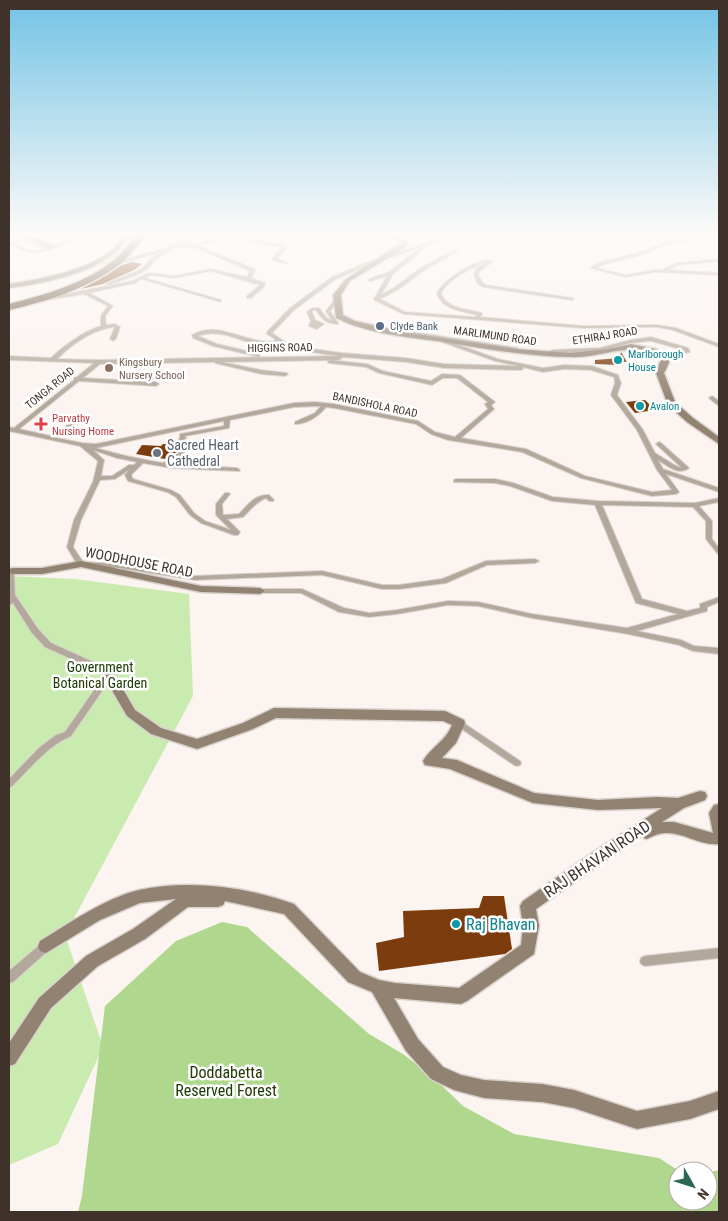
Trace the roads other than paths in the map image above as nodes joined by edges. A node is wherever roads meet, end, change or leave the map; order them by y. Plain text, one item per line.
1 (58, 290) edge
2 (89, 290) edge
3 (97, 290) edge
4 (182, 290) edge
5 (258, 290) edge
6 (318, 290) edge
7 (341, 290) edge
8 (381, 290) edge
9 (393, 290) edge
10 (439, 290) edge
11 (512, 290) edge
12 (86, 293) junction
13 (66, 296) junction
14 (249, 298) dead end
15 (338, 299) junction
16 (376, 299) junction
17 (572, 299) dead end
18 (219, 301) dead end
19 (15, 307) edge
20 (478, 318) junction
21 (313, 321) dead end
22 (104, 328) junction
23 (404, 333) junction
24 (432, 338) junction
25 (113, 339) dead end
26 (277, 339) junction
27 (719, 346) edge
28 (687, 352) dead end
29 (342, 355) junction
30 (9, 358) edge
31 (272, 358) junction
32 (298, 358) junction
33 (53, 359) junction
34 (205, 359) junction
35 (99, 362) junction
36 (543, 370) junction
37 (284, 374) dead end
38 (76, 379) junction
39 (156, 384) dead end
40 (712, 398) dead end
41 (719, 404) edge
42 (325, 405) junction
43 (66, 416) dead end
44 (227, 419) junction
45 (297, 423) dead end
46 (12, 429) edge
47 (52, 438) junction
48 (457, 439) junction
49 (719, 441) edge
50 (659, 444) dead end
51 (82, 445) junction
52 (652, 454) junction
53 (139, 460) junction
54 (165, 464) junction
55 (237, 470) dead end
56 (660, 470) junction
57 (97, 478) junction
58 (456, 481) dead end
59 (719, 490) edge
60 (227, 494) dead end
61 (271, 500) dead end
62 (719, 500) edge
63 (598, 503) junction
64 (695, 505) junction
65 (221, 517) junction
66 (719, 552) edge
67 (535, 561) dead end
68 (81, 564) junction
69 (10, 571) edge
70 (260, 591) joint
71 (10, 598) edge
72 (719, 599) edge
73 (688, 614) junction
74 (628, 631) junction
75 (719, 651) edge
76 (109, 675) junction
77 (459, 723) junction
78 (517, 763) dead end
79 (9, 784) edge
80 (700, 796) dead end
81 (679, 804) junction
82 (718, 811) edge
83 (719, 830) edge
84 (719, 837) edge
85 (600, 855) junction
86 (244, 898) junction
87 (46, 946) joint
88 (719, 953) edge
89 (645, 961) dead end
90 (9, 978) edge
91 (378, 987) junction
92 (9, 1058) edge
93 (719, 1100) edge

1 - 19 highway
2 - 13 street
3 - 12 street
4 - 18 street
5 - 14 street
6 - 26 street, HIGGINS ROAD
7 - 15 street
8 - 16 street
9 - 16 street
10 - 20 street
11 - 17 street
12 - 13 street
12 - 22 street
13 - 19 street
15 - 21 street
15 - 23 street, MARLIMUND ROAD
16 - 20 street
20 - 27 street
22 - 25 street
22 - 33 street
23 - 24 street, MARLIMUND ROAD
23 - 28 street, ETHIRAJ ROAD
24 - 36 street, BANDISHOLA ROAD
24 - 49 street, MARLIMUND ROAD
26 - 29 street, HIGGINS ROAD
26 - 31 street
29 - 32 street, HIGGINS ROAD
29 - 36 street
30 - 33 street, HIGGINS ROAD
31 - 32 street, HIGGINS ROAD
31 - 34 street, HIGGINS ROAD
32 - 48 street
33 - 35 street, HIGGINS ROAD
34 - 35 street, HIGGINS ROAD
34 - 37 street
35 - 38 street, TONGA ROAD
36 - 52 street, BANDISHOLA ROAD
38 - 39 street
38 - 46 street, TONGA ROAD
40 - 41 street
42 - 44 street, BANDISHOLA ROAD
42 - 45 street
42 - 48 street, BANDISHOLA ROAD
43 - 47 street
44 - 51 street, BANDISHOLA ROAD
44 - 54 street
46 - 47 street, BANDISHOLA ROAD
47 - 51 street, BANDISHOLA ROAD
48 - 56 street, BANDISHOLA ROAD
50 - 52 street
51 - 53 street
51 - 57 street
52 - 56 street, BANDISHOLA ROAD
53 - 54 street
53 - 57 street
53 - 65 street
54 - 55 street
56 - 59 street
57 - 68 street
58 - 63 street
60 - 65 street
61 - 65 street
62 - 64 street
63 - 64 street
63 - 73 street
64 - 66 street
67 - 68 street
68 - 69 street, WOODHOUSE ROAD
68 - 70 street, WOODHOUSE ROAD
69 - 71 street
70 - 74 street
71 - 76 street
72 - 73 street
73 - 74 street
74 - 75 street
76 - 77 street
76 - 79 street
77 - 78 street
77 - 81 street
80 - 81 street
81 - 85 street, RAJ BHAVAN ROAD
82 - 83 street
84 - 85 street
85 - 91 street, RAJ BHAVAN ROAD
86 - 87 street, RAJ BHAVAN ROAD
86 - 91 street, RAJ BHAVAN ROAD
86 - 92 street
87 - 90 street
88 - 89 street
91 - 93 street

